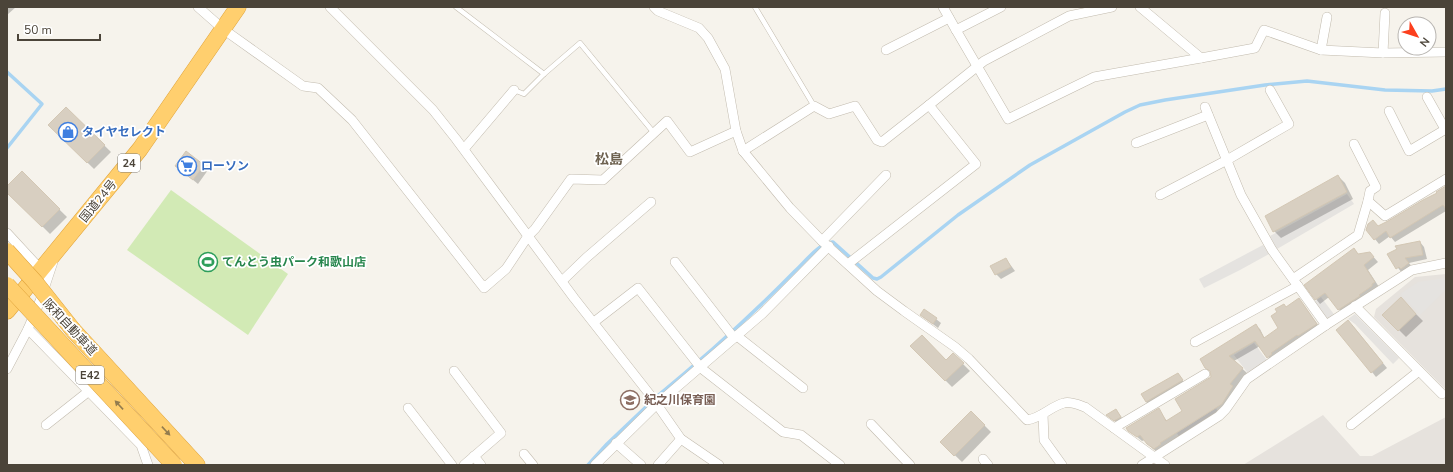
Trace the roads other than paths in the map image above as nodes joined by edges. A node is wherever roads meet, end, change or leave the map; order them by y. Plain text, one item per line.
1 (198, 7) edge
2 (238, 7) edge
3 (330, 7) edge
4 (456, 7) edge
5 (654, 7) edge
6 (755, 7) edge
7 (943, 7) edge
8 (1001, 7) edge
9 (1112, 7) edge
10 (1140, 7) edge
11 (1091, 9) edge
12 (1385, 13) dead end
13 (1327, 16) dead end
14 (949, 18) junction
15 (223, 29) junction
16 (956, 30) junction
17 (886, 50) dead end
18 (1321, 50) junction
19 (1446, 52) edge
20 (1383, 53) junction
21 (1201, 58) junction
22 (977, 66) junction
23 (544, 74) junction
24 (514, 90) joint
25 (1270, 90) dead end
26 (1427, 97) dead end
27 (929, 105) junction
28 (814, 106) junction
29 (1389, 111) dead end
30 (1446, 129) edge
31 (736, 131) junction
32 (654, 133) junction
33 (1136, 143) dead end
34 (1354, 144) dead end
35 (464, 149) junction
36 (743, 151) junction
37 (1227, 160) junction
38 (886, 175) dead end
39 (1446, 179) edge
40 (1160, 195) dead end
41 (1368, 201) junction
42 (651, 202) dead end
43 (7, 233) edge
44 (528, 236) junction
45 (826, 243) junction
46 (7, 251) edge
47 (7, 259) edge
48 (675, 262) dead end
49 (851, 262) junction
50 (1446, 263) edge
51 (44, 274) junction
52 (562, 281) junction
53 (1295, 283) junction
54 (7, 285) edge
55 (1355, 306) junction
56 (7, 311) edge
57 (594, 322) junction
58 (1326, 325) junction
59 (28, 329) junction
60 (73, 330) junction
61 (733, 335) junction
62 (1195, 342) dead end
63 (698, 365) junction
64 (7, 368) edge
65 (454, 371) dead end
66 (1420, 371) junction
67 (1205, 374) dead end
68 (803, 388) dead end
69 (89, 391) junction
70 (1442, 394) dead end
71 (656, 406) junction
72 (408, 408) dead end
73 (1043, 414) junction
74 (871, 424) dead end
75 (46, 425) dead end
76 (1351, 425) dead end
77 (1114, 428) junction
78 (681, 439) junction
79 (616, 443) junction
80 (524, 454) dead end
81 (474, 456) junction
82 (1154, 457) junction
83 (907, 464) edge
84 (148, 465) edge
85 (174, 465) edge
86 (197, 465) edge
87 (452, 465) edge
88 (464, 465) edge
89 (481, 465) edge
90 (533, 465) edge
91 (595, 465) edge
92 (641, 465) edge
93 (658, 465) edge
94 (719, 465) edge
95 (840, 465) edge
96 (1062, 465) edge
97 (1142, 465) edge
98 (1165, 465) edge

1 - 15 street
2 - 15 highway, 国道24号 / 24
3 - 35 street
4 - 23 lane
5 - 31 street
6 - 28 lane
7 - 14 street
8 - 16 street
9 - 11 street
10 - 21 street
11 - 22 street
12 - 20 street
13 - 18 street
14 - 16 street
14 - 17 street
15 - 44 street
15 - 51 highway, 国道24号 / 24
16 - 22 street
18 - 20 street
18 - 21 street
19 - 20 street
21 - 22 street
22 - 27 street
23 - 24 lane
23 - 32 lane
24 - 35 street
25 - 37 street
26 - 30 street
27 - 28 street
27 - 49 street
28 - 36 street
29 - 30 street
31 - 32 street
31 - 36 street
32 - 44 street
33 - 37 street
34 - 41 street
35 - 44 street
36 - 45 street
37 - 40 street
37 - 53 street
38 - 45 street
39 - 41 street
41 - 53 street
42 - 52 street
43 - 51 street
44 - 52 street
45 - 49 street
45 - 61 street
46 - 60 highway, bridge
47 - 60 highway, 阪和自動車道 / E42, bridge
48 - 61 street
49 - 73 street
50 - 55 street
51 - 56 highway, 国道24号 / 24
51 - 59 street
52 - 57 street
53 - 58 street
53 - 62 street
85 -> 54 highway, 阪和自動車道 / E42, bridge
55 - 58 street
55 - 66 street
57 - 63 street
57 - 71 street
58 - 82 street
59 - 64 street
59 - 69 street
60 -> 86 highway, 阪和自動車道 / E42
61 - 63 street
61 - 68 street
63 - 71 street
63 - 95 street
65 - 81 street
66 - 70 street
66 - 76 street
67 - 77 street
69 - 75 street
69 - 84 street
71 - 78 street
71 - 79 street
72 - 87 street
73 - 77 street
73 - 96 street
74 - 83 street
77 - 82 street
78 - 93 street
78 - 94 street
79 - 91 street
79 - 92 street
80 - 90 street
81 - 88 street
81 - 89 street
82 - 97 street
82 - 98 street

